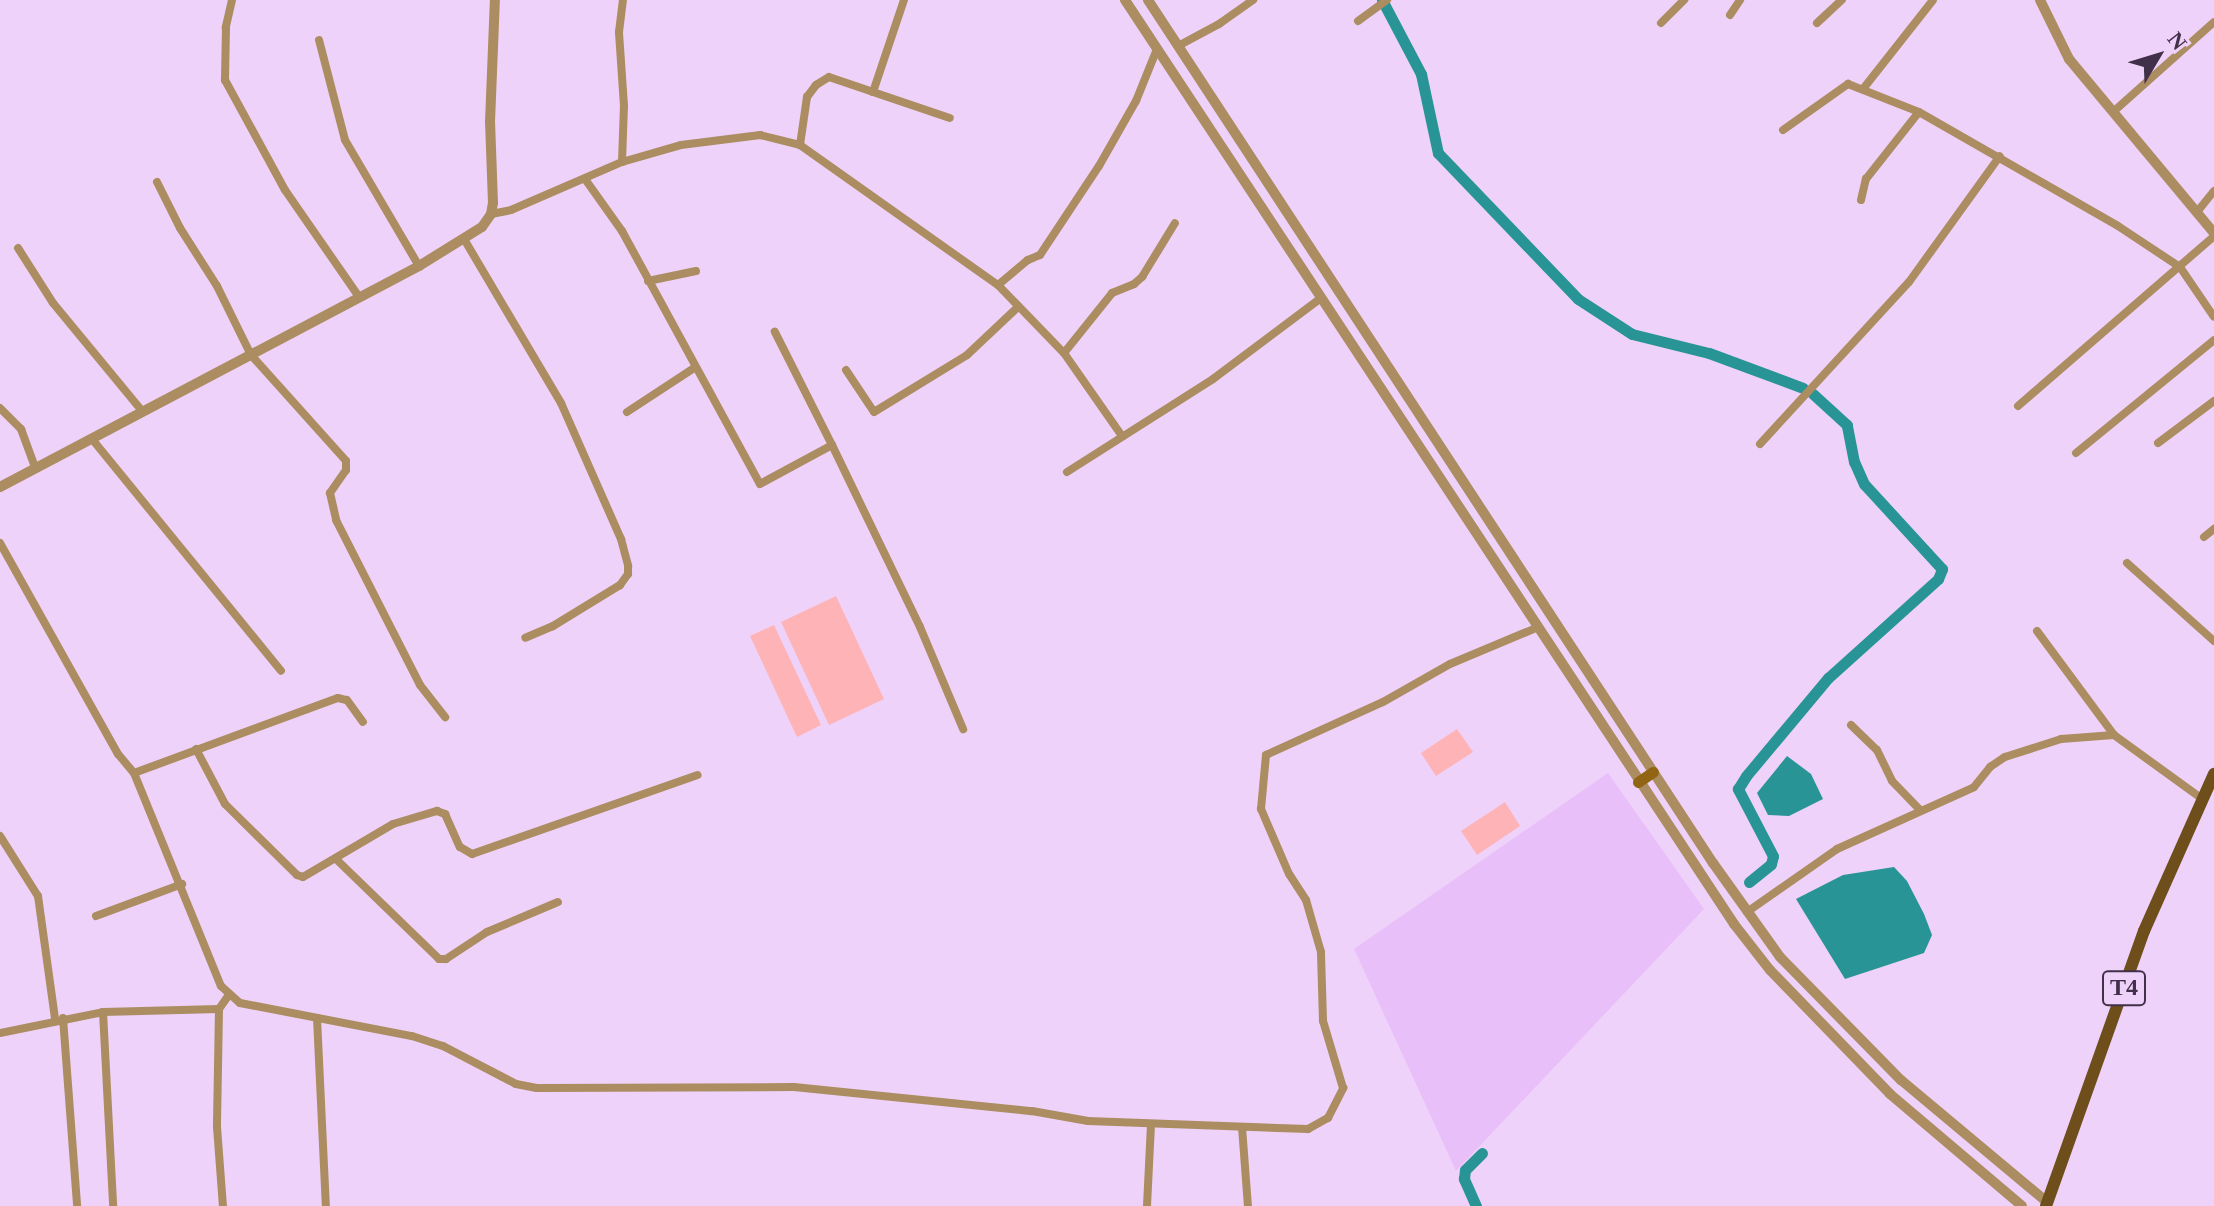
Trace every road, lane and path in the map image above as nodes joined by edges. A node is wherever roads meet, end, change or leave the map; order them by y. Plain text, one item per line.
1 (232, 0) edge
2 (495, 0) edge
3 (623, 0) edge
4 (904, 0) edge
5 (1125, 0) edge
6 (1148, 0) edge
7 (1253, 0) edge
8 (1387, 0) edge
9 (1684, 0) edge
10 (1740, 0) edge
11 (1842, 0) edge
12 (1933, 0) edge
13 (2040, 0) edge
14 (1730, 15) dead end
15 (1358, 21) dead end
16 (2214, 22) edge
17 (1661, 23) dead end
18 (1817, 23) dead end
19 (319, 40) dead end
20 (1178, 46) junction
21 (1157, 49) junction
22 (1863, 89) junction
23 (873, 92) junction
24 (1919, 112) junction
25 (2113, 112) junction
26 (950, 118) dead end
27 (1783, 130) dead end
28 (800, 145) junction
29 (2000, 156) junction
30 (622, 162) junction
31 (585, 179) junction
32 (157, 182) dead end
33 (2214, 191) edge
34 (1861, 200) dead end
35 (2197, 212) junction
36 (491, 214) junction
37 (1175, 223) dead end
38 (2214, 235) edge
39 (464, 239) junction
40 (18, 248) dead end
41 (419, 266) junction
42 (2180, 267) junction
43 (696, 271) dead end
44 (648, 281) junction
45 (998, 285) junction
46 (359, 297) junction
47 (1321, 298) junction
48 (1018, 307) junction
49 (2214, 317) edge
50 (775, 332) dead end
51 (2214, 340) edge
52 (1064, 353) junction
53 (251, 355) junction
54 (694, 368) junction
55 (846, 370) dead end
56 (2214, 401) edge
57 (2018, 406) dead end
58 (0, 408) edge
59 (143, 412) junction
60 (627, 412) dead end
61 (1122, 436) junction
62 (92, 439) junction
63 (2158, 443) dead end
64 (1760, 444) dead end
65 (832, 445) junction
66 (2076, 453) dead end
67 (35, 467) junction
68 (1067, 472) dead end
69 (0, 487) edge
70 (2214, 529) edge
71 (2204, 537) dead end
72 (0, 543) edge
73 (2127, 563) dead end
74 (1536, 628) junction
75 (2037, 631) dead end
76 (525, 638) dead end
77 (2214, 641) edge
78 (281, 671) dead end
79 (445, 717) dead end
80 (363, 722) dead end
81 (1851, 725) dead end
82 (963, 729) dead end
83 (2114, 735) junction
84 (196, 749) junction
85 (1653, 772) junction
86 (134, 773) junction
87 (2214, 774) edge
88 (698, 775) dead end
89 (1638, 782) junction
90 (2201, 798) junction
91 (1919, 809) junction
92 (0, 836) edge
93 (337, 860) junction
94 (182, 884) junction
95 (558, 902) dead end
96 (1747, 912) junction
97 (96, 916) dead end
98 (228, 996) junction
99 (219, 1009) junction
100 (103, 1012) junction
101 (317, 1018) junction
102 (59, 1019) junction
103 (0, 1033) edge
104 (1151, 1124) junction
105 (1242, 1127) junction
106 (2049, 1205) edge
107 (77, 1206) edge
108 (113, 1206) edge
109 (223, 1206) edge
110 (326, 1206) edge
111 (1147, 1206) edge
112 (1248, 1206) edge
113 (2022, 1206) edge

1 - 46 street
2 - 36 street
3 - 30 street
4 - 23 street
5 - 21 street
6 - 20 street
7 - 20 street
8 - 15 street
9 - 17 street
10 - 14 street
11 - 18 street
12 - 22 street
13 - 25 street
16 - 25 street
19 - 41 street
20 - 85 street
21 - 45 street
21 - 47 street
22 - 24 street
22 - 27 street
23 - 26 street
23 - 28 street
24 - 29 street
24 - 34 street
25 - 35 street
28 - 30 street
28 - 45 street
29 - 42 street
29 - 64 street
30 - 31 street
31 - 36 street
31 - 44 street
32 - 53 street
33 - 35 street
35 - 38 street
36 - 39 street
37 - 52 street
38 - 42 street
39 - 41 street
39 - 76 street
40 - 59 street
41 - 46 street
42 - 49 street
42 - 57 street
43 - 44 street
44 - 54 street
45 - 48 street
46 - 53 street
47 - 61 street
47 - 74 street
48 - 52 street
48 - 55 street
50 - 65 street
51 - 66 street
52 - 61 street
53 - 59 street
53 - 79 street
54 - 60 street
54 - 65 street
56 - 63 street
58 - 67 street
59 - 62 street
61 - 68 street
62 - 67 street
62 - 78 street
65 - 82 street
67 - 69 street
70 - 71 street
72 - 86 street
73 - 77 street
74 - 89 street
74 - 105 street
75 - 83 street
80 - 84 street
81 - 91 street
83 - 90 street
83 - 91 street
84 - 86 street
84 - 93 street
85 - 89 main road
85 - 96 street
86 - 94 street
87 - 90 main road, T4
88 - 93 street
89 - 113 street
90 - 106 main road, T4
91 - 96 street
92 - 102 street
93 - 95 street
94 - 97 street
94 - 98 street
96 - 106 street
98 - 99 street
98 - 101 street
99 - 100 street
99 - 109 street
100 - 102 street
100 - 108 street
101 - 104 street
101 - 110 street
102 - 103 street
102 - 107 street
104 - 105 street
104 - 111 street
105 - 112 street

